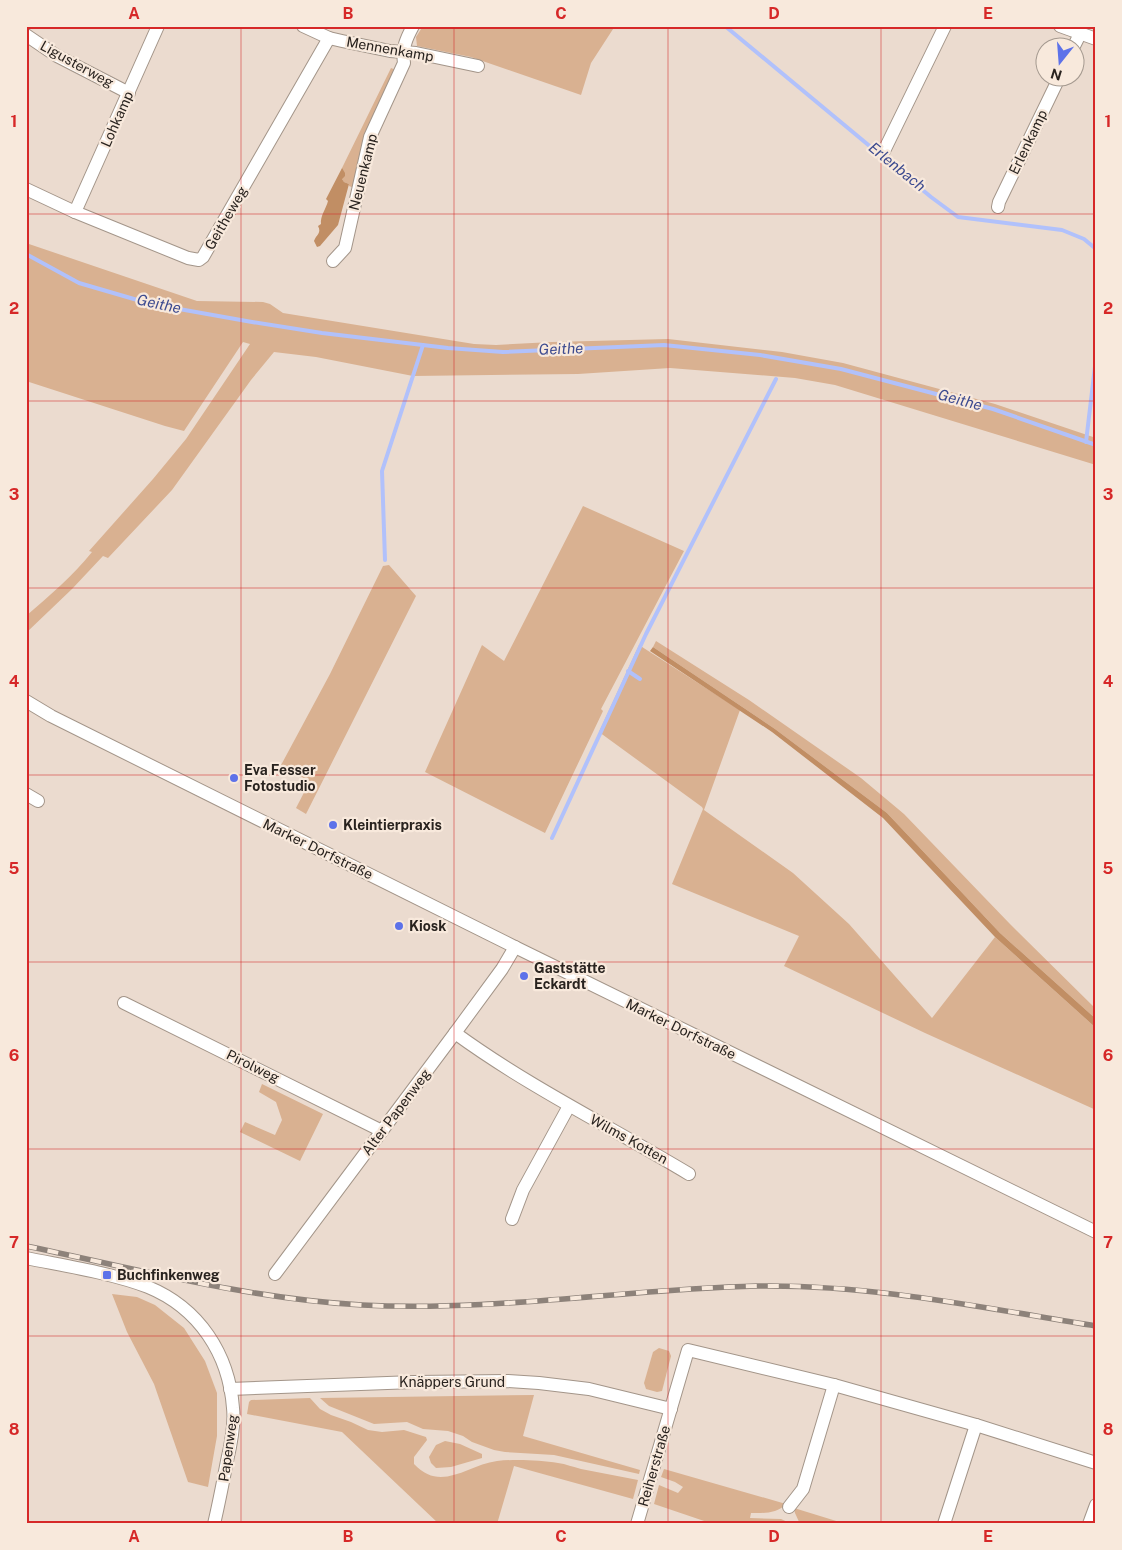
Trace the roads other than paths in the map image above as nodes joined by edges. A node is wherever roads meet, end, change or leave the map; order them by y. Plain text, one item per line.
1 (158, 26) edge
2 (303, 26) edge
3 (413, 26) edge
4 (945, 26) edge
5 (1060, 26) edge
6 (1080, 34) junction
7 (26, 35) edge
8 (329, 38) junction
9 (1078, 38) edge
10 (1096, 39) edge
11 (403, 52) junction
12 (478, 66) dead end
13 (1054, 88) edge
14 (129, 92) junction
15 (883, 153) dead end
16 (26, 189) edge
17 (998, 208) dead end
18 (75, 212) junction
19 (333, 261) dead end
20 (26, 701) edge
21 (26, 794) edge
22 (38, 801) dead end
23 (515, 948) junction
24 (124, 1003) dead end
25 (455, 1033) junction
26 (569, 1106) junction
27 (382, 1131) junction
28 (689, 1174) dead end
29 (512, 1219) dead end
30 (1096, 1232) edge
31 (26, 1258) edge
32 (275, 1274) dead end
33 (834, 1385) junction
34 (230, 1389) junction
35 (670, 1409) junction
36 (976, 1424) junction
37 (1096, 1463) edge
38 (1096, 1505) edge
39 (789, 1507) dead end
40 (214, 1524) edge
41 (637, 1524) edge
42 (944, 1524) edge
43 (1089, 1524) edge

1 - 14 street, Lohkamp
2 - 8 street, Mennenkamp
3 - 11 street, Neuenkamp
4 - 15 street
5 - 6 street
6 - 9 street
6 - 10 street
7 - 14 street, Ligusterweg
8 - 11 street, Mennenkamp
8 - 18 street, Geitheweg
11 - 12 street, Mennenkamp
11 - 19 street, Neuenkamp
13 - 17 street, Erlenkamp
14 - 18 street, Lohkamp
16 - 18 street, Geitheweg
20 - 23 street, Marker Dorfstraße
21 - 22 street
23 - 25 street, Alter Papenweg
23 - 30 street, Marker Dorfstraße
24 - 27 street, Pirolweg
25 - 26 street, Wilms Kotten
25 - 27 street, Alter Papenweg
26 - 28 street, Wilms Kotten
26 - 29 street
27 - 32 street, Alter Papenweg
31 - 34 street, Papenweg
33 - 35 street, Reiherstraße
33 - 36 street
33 - 39 street
34 - 35 street, Knäppers Grund
34 - 40 street, Papenweg
35 - 41 street, Reiherstraße
36 - 37 street
36 - 42 street
38 - 43 street

